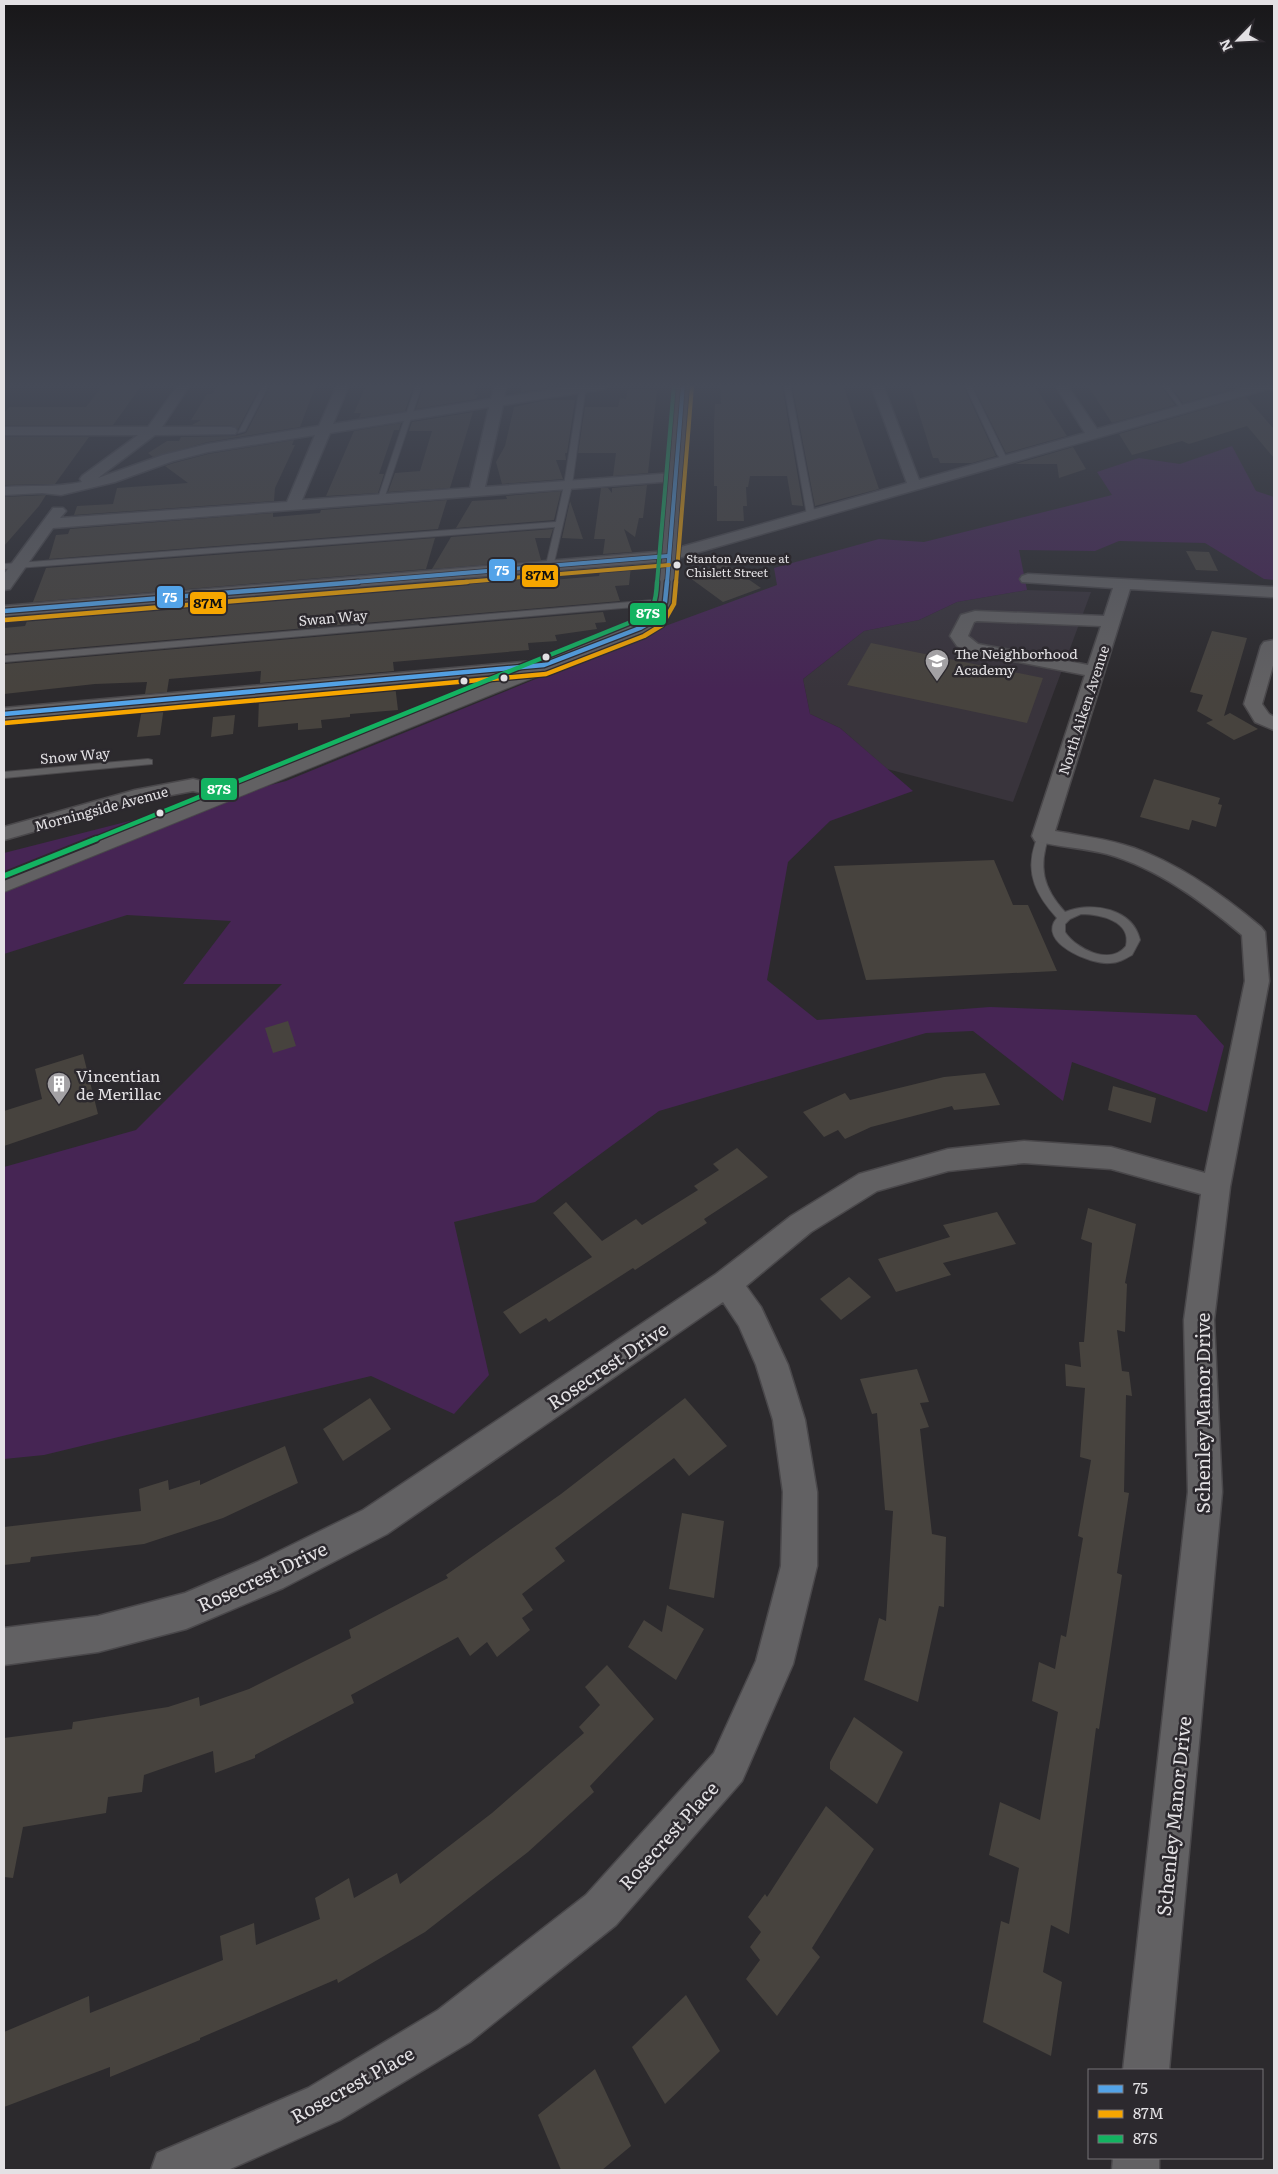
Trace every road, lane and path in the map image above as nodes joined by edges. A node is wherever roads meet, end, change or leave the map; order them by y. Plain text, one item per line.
1 (300, 486) edge
2 (384, 486) edge
3 (477, 486) edge
4 (549, 486) edge
5 (568, 486) edge
6 (673, 486) edge
7 (806, 486) edge
8 (914, 486) edge
9 (78, 487) joint
10 (4, 491) edge
11 (476, 492) junction
12 (380, 499) junction
13 (293, 505) junction
14 (811, 515) junction
15 (48, 524) junction
16 (558, 524) junction
17 (668, 556) junction
18 (11, 566) edge
19 (550, 566) junction
20 (1028, 579) dead end
21 (1123, 584) junction
22 (4, 585) edge
23 (1274, 592) edge
24 (664, 602) junction
25 (4, 611) edge
26 (1111, 621) junction
27 (1274, 645) edge
28 (4, 659) edge
29 (544, 666) junction
30 (1095, 672) junction
31 (4, 714) edge
32 (1274, 724) edge
33 (148, 762) dead end
34 (4, 775) edge
35 (227, 793) junction
36 (4, 834) edge
37 (1043, 836) junction
38 (4, 885) edge
39 (1063, 917) junction
40 (1264, 932) edge
41 (1216, 1187) junction
42 (728, 1283) junction
43 (4, 1646) edge
44 (1146, 2069) edge
45 (174, 2170) edge

1 - 13 street
2 - 12 lane
3 - 11 street
4 - 11 street
5 - 16 lane
6 - 17 street
7 - 14 lane
8 - 14 street
9 - 10 street
9 - 15 street
11 - 12 street
12 - 13 street
13 - 15 street
14 - 17 street
15 - 18 street
16 - 18 lane
16 - 19 lane
17 - 19 street
17 - 24 street
18 - 22 street
19 - 25 street
20 - 21 street
21 - 23 street
21 - 26 street, North Aiken Avenue
24 - 28 lane, Swan Way
24 - 29 street
26 - 30 street, North Aiken Avenue
26 - 30 street
27 - 32 street
29 - 31 street
29 - 35 street
30 - 37 street, North Aiken Avenue
33 - 34 lane, Snow Way
35 - 36 street, Morningside Avenue
35 - 38 street
37 - 39 lane
37 - 40 street, Schenley Manor Drive
39 - 39 lane
40 - 41 street, Schenley Manor Drive
41 - 42 street, Rosecrest Drive
41 - 44 street, Schenley Manor Drive
42 - 43 street, Rosecrest Drive
42 - 45 street, Rosecrest Place

